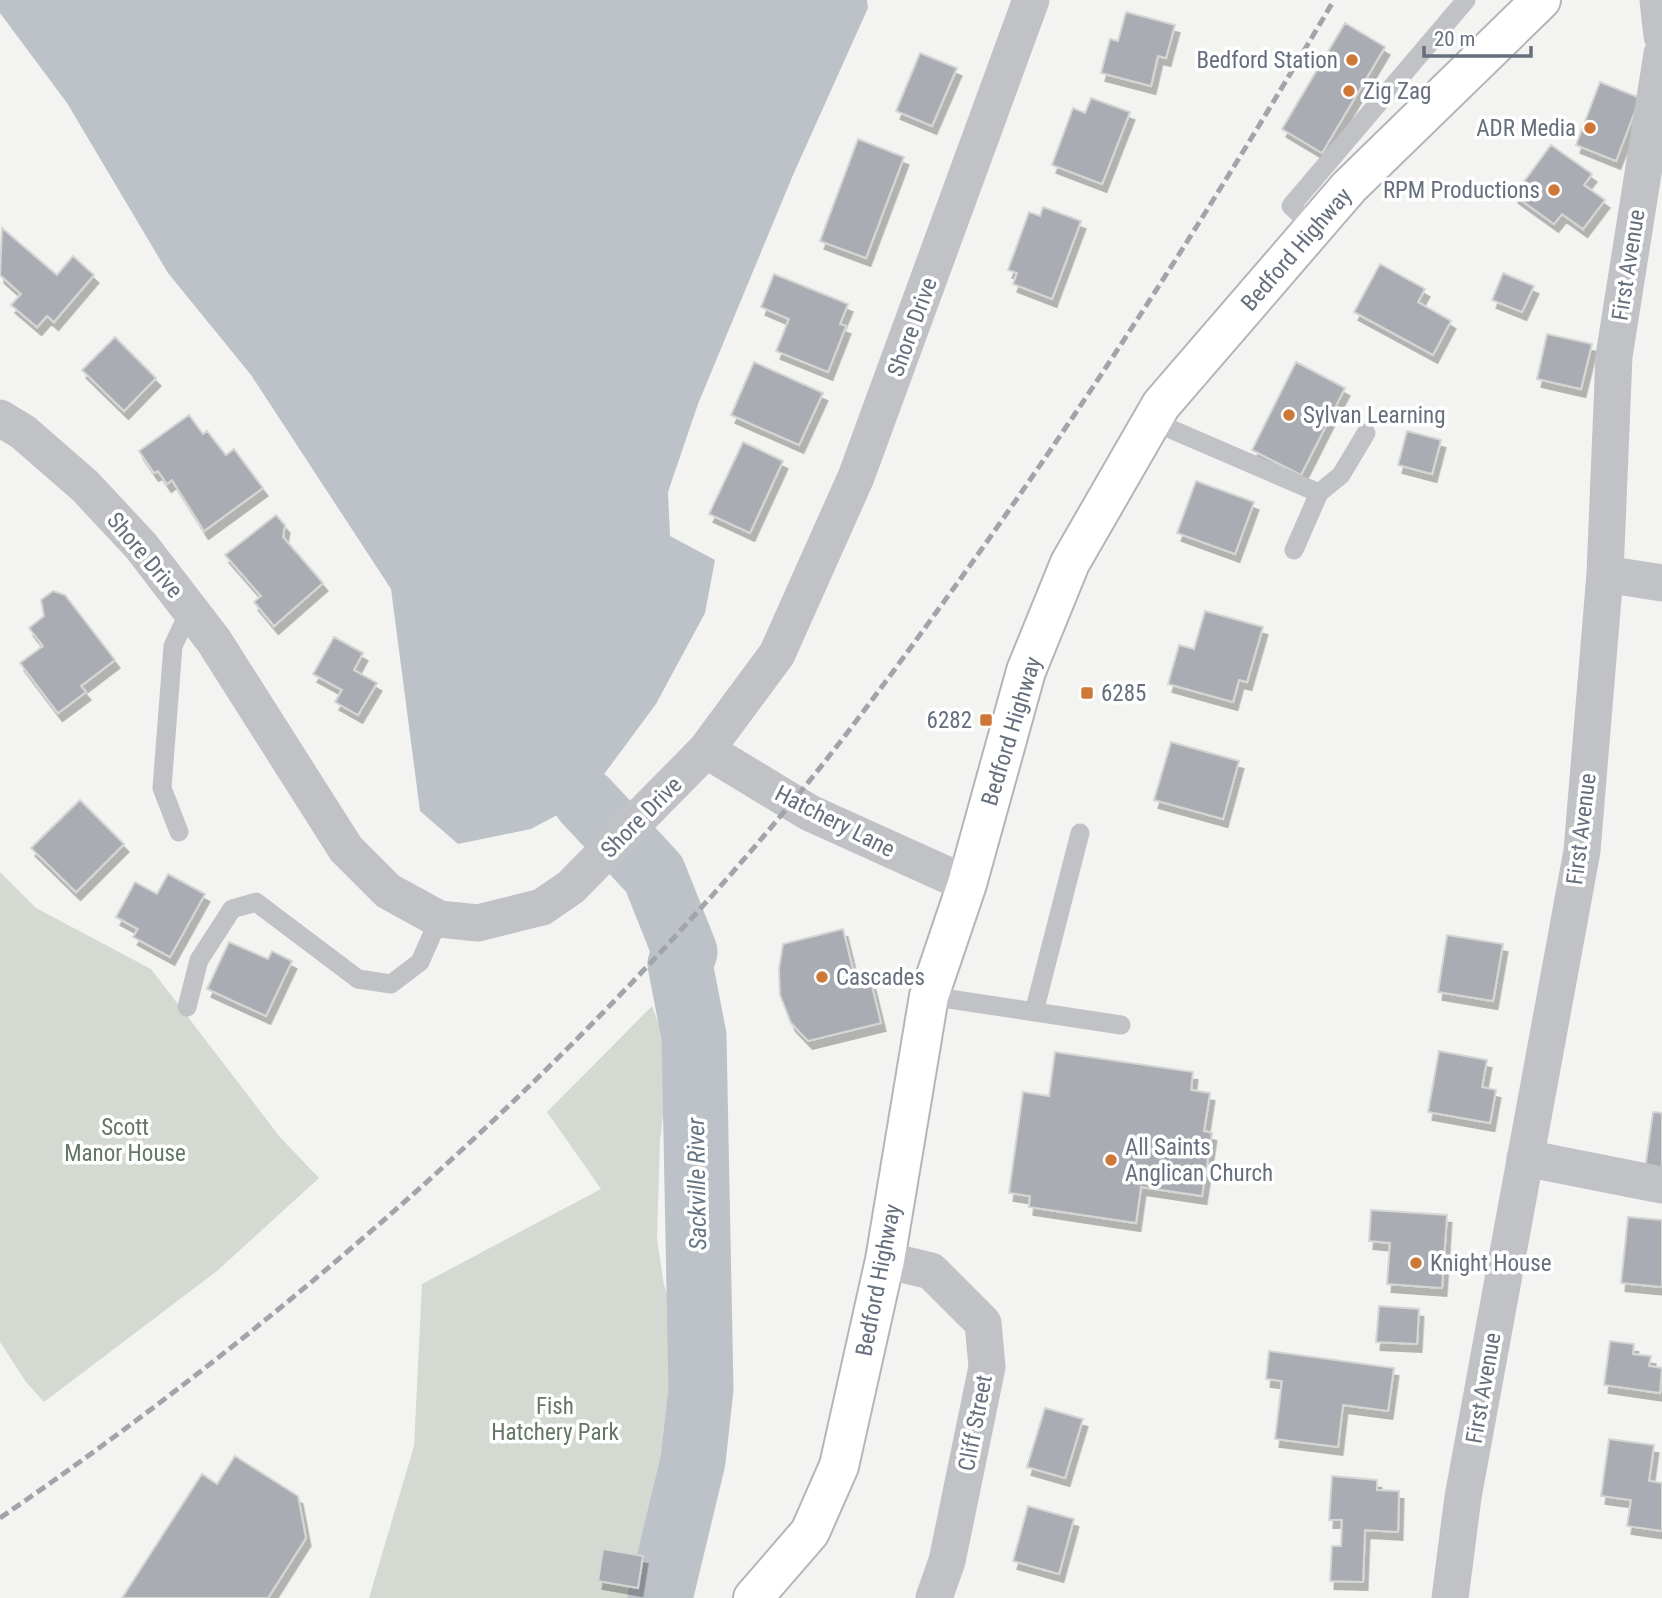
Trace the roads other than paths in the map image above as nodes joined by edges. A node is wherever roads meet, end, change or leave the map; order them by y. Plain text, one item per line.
1 (1031, 0) edge
2 (1466, 0) edge
3 (1541, 0) edge
4 (1662, 54) edge
5 (1314, 228) junction
6 (1152, 421) junction
7 (8, 433) edge
8 (1366, 433) dead end
9 (1319, 493) junction
10 (1294, 550) dead end
11 (1605, 574) junction
12 (1662, 583) edge
13 (190, 610) junction
14 (706, 751) junction
15 (179, 832) dead end
16 (1080, 833) dead end
17 (967, 884) junction
18 (439, 919) junction
19 (929, 996) junction
20 (187, 1007) dead end
21 (1034, 1012) junction
22 (1121, 1025) dead end
23 (1525, 1158) junction
24 (1662, 1185) edge
25 (884, 1260) junction
26 (753, 1598) edge
27 (933, 1598) edge
28 (1450, 1598) edge

1 - 14 street, Shore Drive
2 - 5 lane
3 - 5 main road, Bedford Highway
4 - 11 street, First Avenue
5 - 6 main road, Bedford Highway
6 - 9 lane
6 - 17 main road, Bedford Highway
7 - 13 street, Shore Drive
8 - 9 lane
9 - 10 lane
11 - 12 street
11 - 23 street, First Avenue
13 - 15 lane
13 - 18 street, Shore Drive
14 - 17 street, Hatchery Lane
14 - 18 street, Shore Drive
16 - 21 lane
17 - 19 main road, Bedford Highway
18 - 20 lane
19 - 21 lane
19 - 25 main road, Bedford Highway
21 - 22 lane
23 - 24 street
23 - 28 street, First Avenue
25 - 26 main road, Bedford Highway
25 - 27 street, Cliff Street

